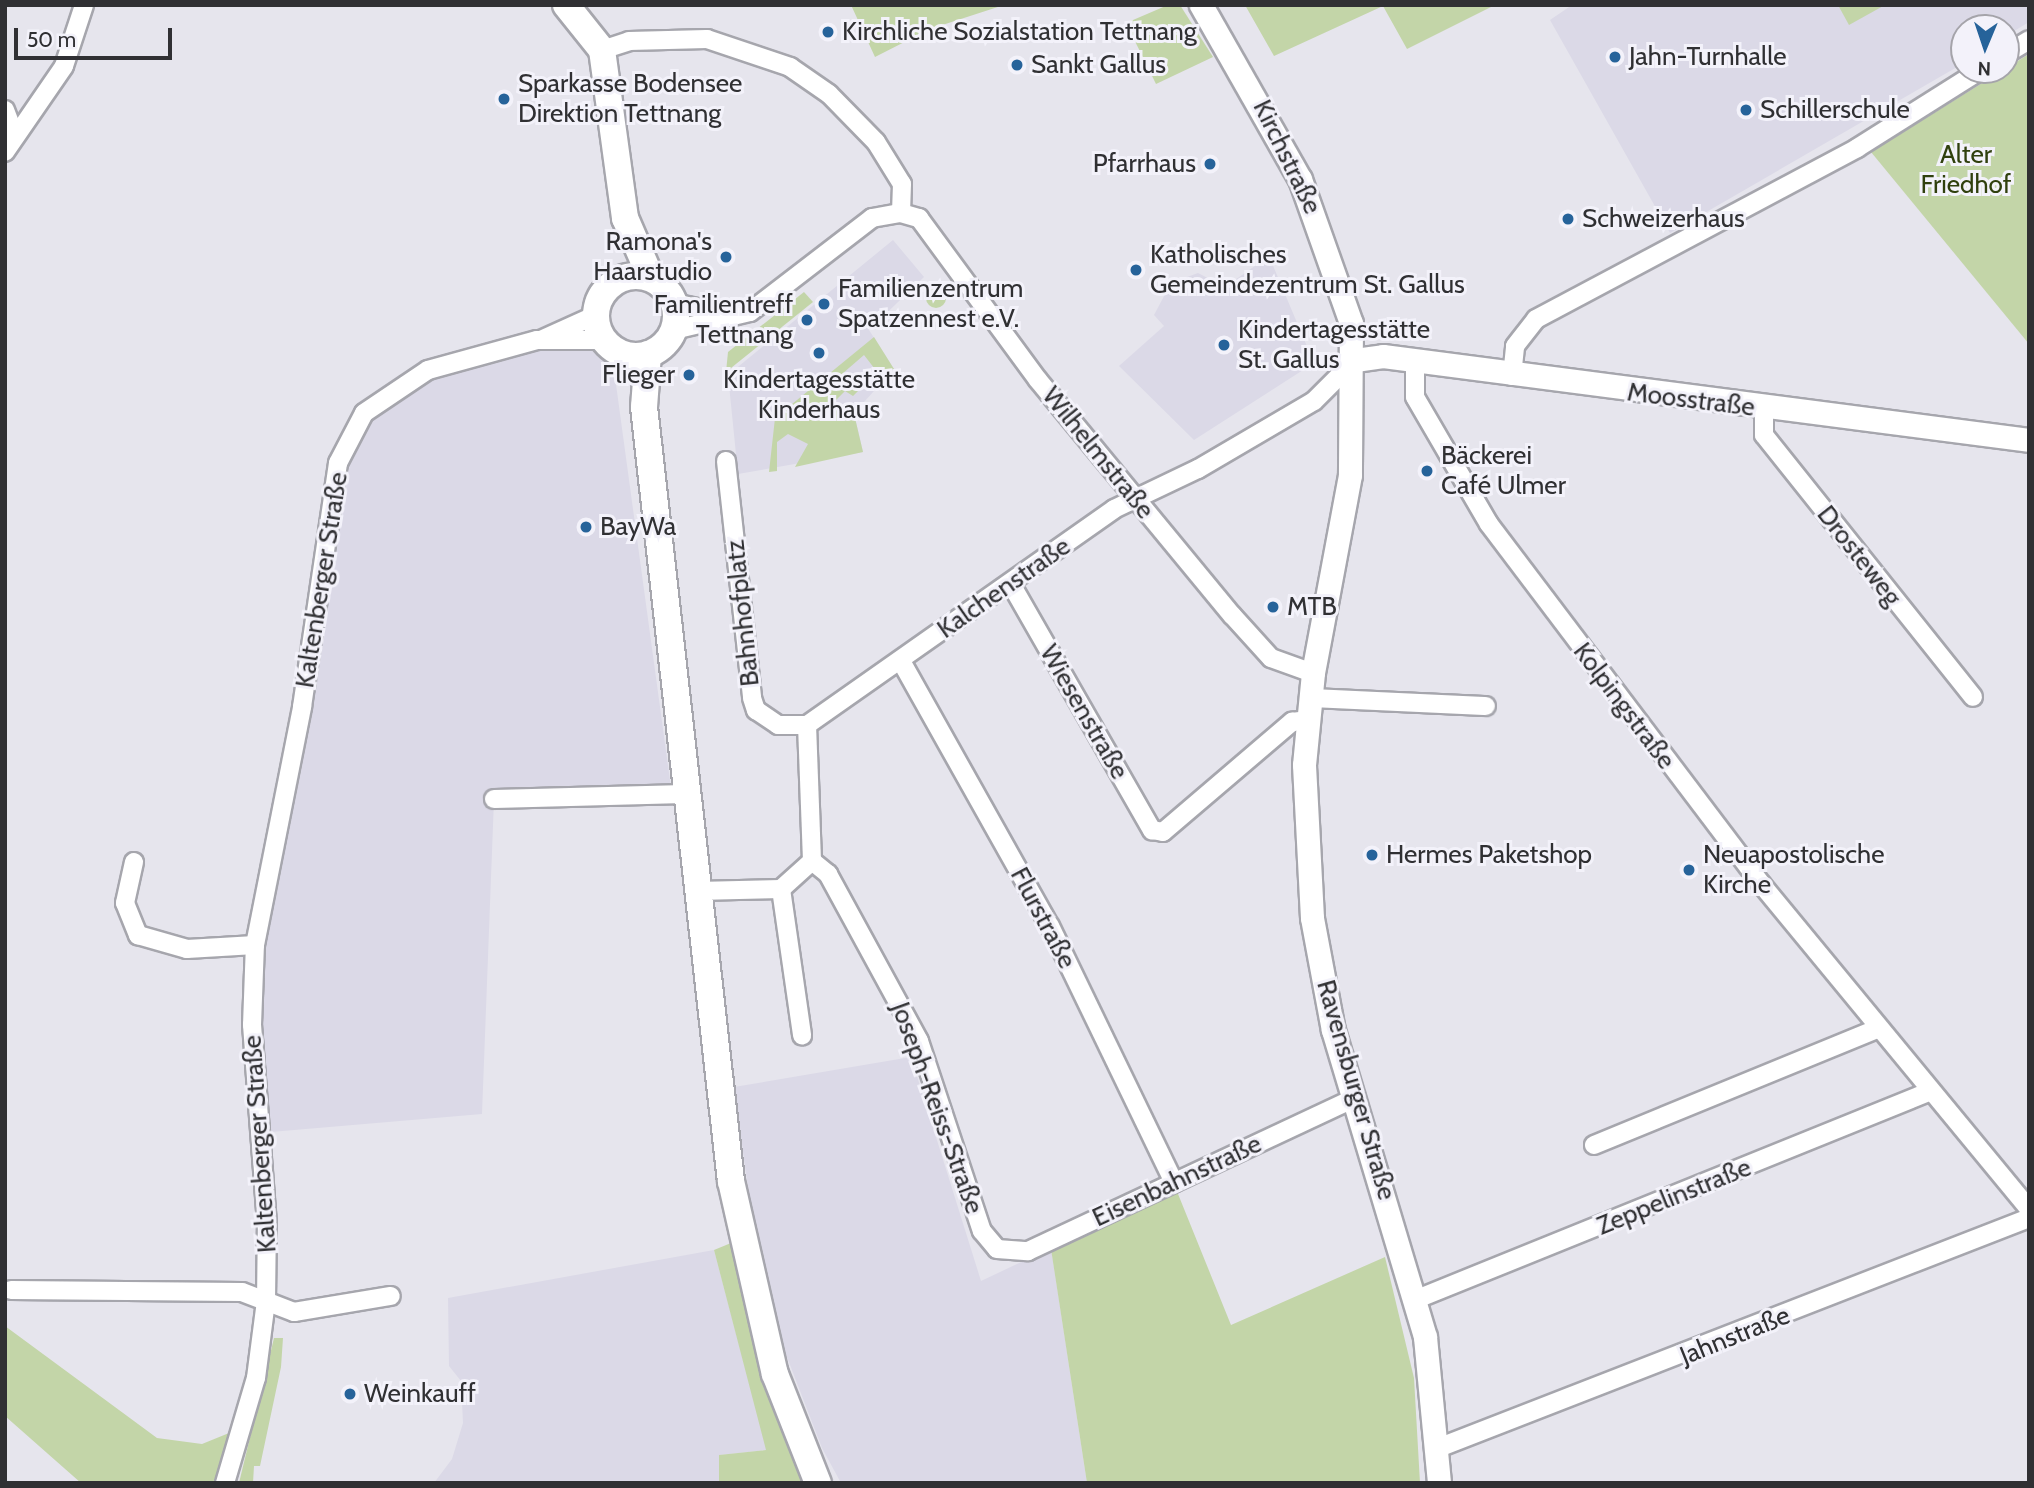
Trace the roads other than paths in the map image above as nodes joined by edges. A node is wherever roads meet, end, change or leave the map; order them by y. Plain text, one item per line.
1 (84, 5) edge
2 (566, 5) edge
3 (1205, 6) edge
4 (602, 50) junction
5 (1959, 84) edge
6 (5, 110) edge
7 (10, 144) edge
8 (901, 213) junction
9 (625, 218) junction
10 (651, 278) junction
11 (615, 282) junction
12 (674, 303) junction
13 (731, 315) junction
14 (674, 330) junction
15 (542, 340) junction
16 (618, 341) junction
17 (1354, 360) junction
18 (1415, 360) junction
19 (1512, 376) junction
20 (1765, 409) junction
21 (2029, 440) edge
22 (726, 461) dead end
23 (1135, 499) junction
24 (1011, 584) junction
25 (901, 661) junction
26 (1313, 673) junction
27 (1973, 697) dead end
28 (1486, 706) dead end
29 (1309, 709) junction
30 (807, 724) junction
31 (685, 794) junction
32 (494, 799) dead end
33 (812, 861) junction
34 (134, 862) dead end
35 (780, 889) junction
36 (697, 891) junction
37 (255, 945) junction
38 (1879, 1028) junction
39 (802, 1035) dead end
40 (1931, 1091) junction
41 (1355, 1098) junction
42 (1594, 1145) dead end
43 (1174, 1183) junction
44 (2029, 1209) edge
45 (2029, 1218) edge
46 (997, 1249) joint
47 (11, 1290) dead end
48 (391, 1296) dead end
49 (1417, 1299) junction
50 (266, 1301) junction
51 (1438, 1448) junction
52 (225, 1483) edge
53 (818, 1483) edge
54 (1439, 1483) edge

1 - 7 street
2 - 4 main road
3 - 17 street, Kirchstraße
4 - 8 street
4 - 9 main road
5 - 19 street
6 - 7 street
8 - 13 street
8 - 23 street, Wilhelmstraße
9 - 10 main road
9 - 11 main road
10 - 11 main road
10 - 12 main road
11 - 16 main road
12 - 13 street
12 - 14 main road
13 - 14 street
14 - 16 main road
15 - 16 street, Kaltenberger Straße
15 - 16 street, Kaltenberger Straße
15 - 37 street, Kaltenberger Straße
16 - 31 main road
17 - 18 street, Moosstraße
17 - 23 street, Kalchenstraße
17 - 26 street, Ravensburger Straße
18 - 19 street, Moosstraße
18 - 38 street, Kolpingstraße
19 - 20 street, Moosstraße
20 - 21 street, Moosstraße
20 - 27 street, Drosteweg
22 - 30 street, Bahnhofplatz
23 - 24 street, Kalchenstraße
23 - 26 street, Wilhelmstraße
24 - 25 street, Kalchenstraße
24 - 29 street, Wiesenstraße
25 - 30 street, Kalchenstraße
25 - 43 street, Flurstraße
26 - 29 street, Ravensburger Straße
28 - 29 street
29 - 41 street, Ravensburger Straße
30 - 33 street
31 - 32 street
31 - 36 main road
33 - 35 street
33 - 46 street, Joseph-Reiss-Straße
34 - 37 street
35 - 36 street
35 - 39 street
36 - 53 main road
37 - 50 street, Kaltenberger Straße
38 - 40 street, Kolpingstraße
38 - 42 street
40 - 44 street, Kolpingstraße
40 - 49 street, Zeppelinstraße
41 - 43 street, Eisenbahnstraße
41 - 49 street, Ravensburger Straße
43 - 46 street, Eisenbahnstraße
45 - 51 street, Jahnstraße
47 - 50 street, Kaltenberger Straße
48 - 50 street, Kaltenberger Straße
49 - 51 street, Ravensburger Straße
50 - 52 street, Kaltenberger Straße
51 - 54 street, Ravensburger Straße

